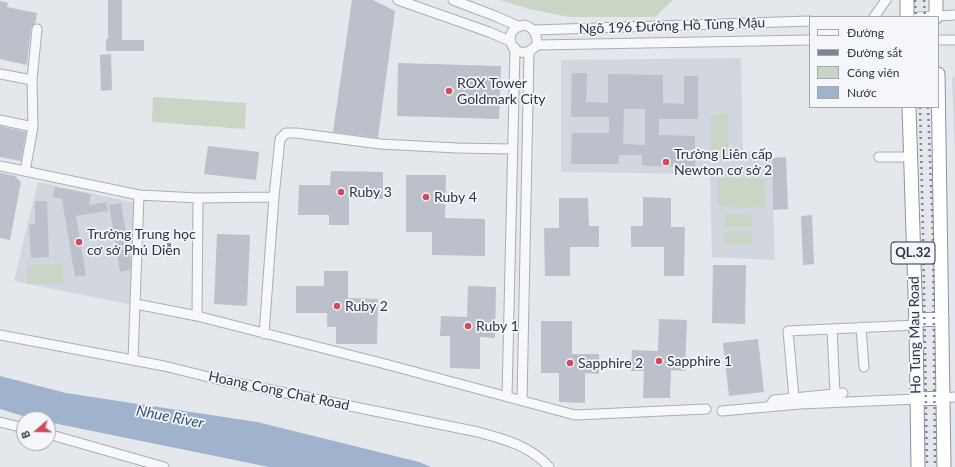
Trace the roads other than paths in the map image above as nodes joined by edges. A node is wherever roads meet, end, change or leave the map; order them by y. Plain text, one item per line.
1 (398, 0) edge
2 (453, 0) edge
3 (886, 0) edge
4 (907, 0) edge
5 (936, 0) edge
6 (955, 15) edge
7 (875, 16) edge
8 (907, 16) edge
9 (936, 16) edge
10 (939, 17) edge
11 (809, 21) edge
12 (518, 26) junction
13 (37, 29) dead end
14 (534, 30) junction
15 (809, 40) edge
16 (939, 40) edge
17 (955, 40) edge
18 (512, 45) junction
19 (537, 45) junction
20 (529, 51) junction
21 (0, 74) edge
22 (32, 80) junction
23 (909, 108) edge
24 (939, 108) edge
25 (0, 120) edge
26 (33, 127) junction
27 (512, 149) junction
28 (879, 157) dead end
29 (910, 157) junction
30 (0, 166) edge
31 (25, 171) junction
32 (139, 195) junction
33 (274, 197) junction
34 (198, 198) junction
35 (509, 300) junction
36 (524, 300) junction
37 (136, 304) junction
38 (197, 316) junction
39 (942, 319) junction
40 (916, 322) junction
41 (861, 327) junction
42 (832, 329) junction
43 (264, 334) junction
44 (0, 335) edge
45 (133, 360) junction
46 (864, 367) dead end
47 (507, 397) junction
48 (794, 397) junction
49 (949, 398) edge
50 (917, 399) junction
51 (522, 401) junction
52 (769, 407) junction
53 (706, 409) dead end
54 (722, 411) dead end
55 (0, 422) edge
56 (16, 426) edge
57 (56, 436) edge
58 (164, 467) edge
59 (549, 467) edge
60 (918, 467) edge
61 (944, 467) edge

1 - 18 street
2 - 12 street
3 - 7 street
4 - 8 highway
5 - 9 highway
6 - 10 street
11 - 14 street, Ngõ 196 Đường Hồ Tùng Mậu
12 - 14 street
12 - 18 street
13 - 22 street
14 - 19 street
15 - 19 street, Ngõ 196 Đường Hồ Tùng Mậu
16 - 17 street
18 - 20 street
18 - 27 street
19 - 20 street
20 - 36 street
21 - 22 street
22 - 26 street
23 - 29 highway, Ho Tung Mau Road / QL.32
24 - 39 highway, Ho Tung Mau Road / QL.32
25 - 26 street
26 - 31 street
27 - 33 street
27 - 35 street
28 - 29 street
29 - 40 highway, Ho Tung Mau Road / QL.32
30 - 31 street
31 - 32 street
32 - 34 street
32 - 37 street
33 - 34 street
33 - 43 street
34 - 38 street
35 - 36 street
35 - 47 street
36 - 51 street
37 - 38 street
37 - 45 street
38 - 43 street
39 - 40 highway
39 - 49 highway, Ho Tung Mau Road / QL.32
40 - 41 street
40 - 50 highway, Ho Tung Mau Road / QL.32
41 - 42 street
41 - 46 street
42 - 48 street
42 - 48 street
43 - 47 street
44 - 45 street, Hoang Cong Chat Road
45 - 59 street, Hoang Cong Chat Road
47 - 51 street
48 - 52 street
49 - 50 highway
49 - 61 highway, Ho Tung Mau Road / QL.32
50 - 52 street
50 - 60 highway, Ho Tung Mau Road / QL.32
51 - 53 street
52 - 54 street
55 - 56 street
57 - 58 street

